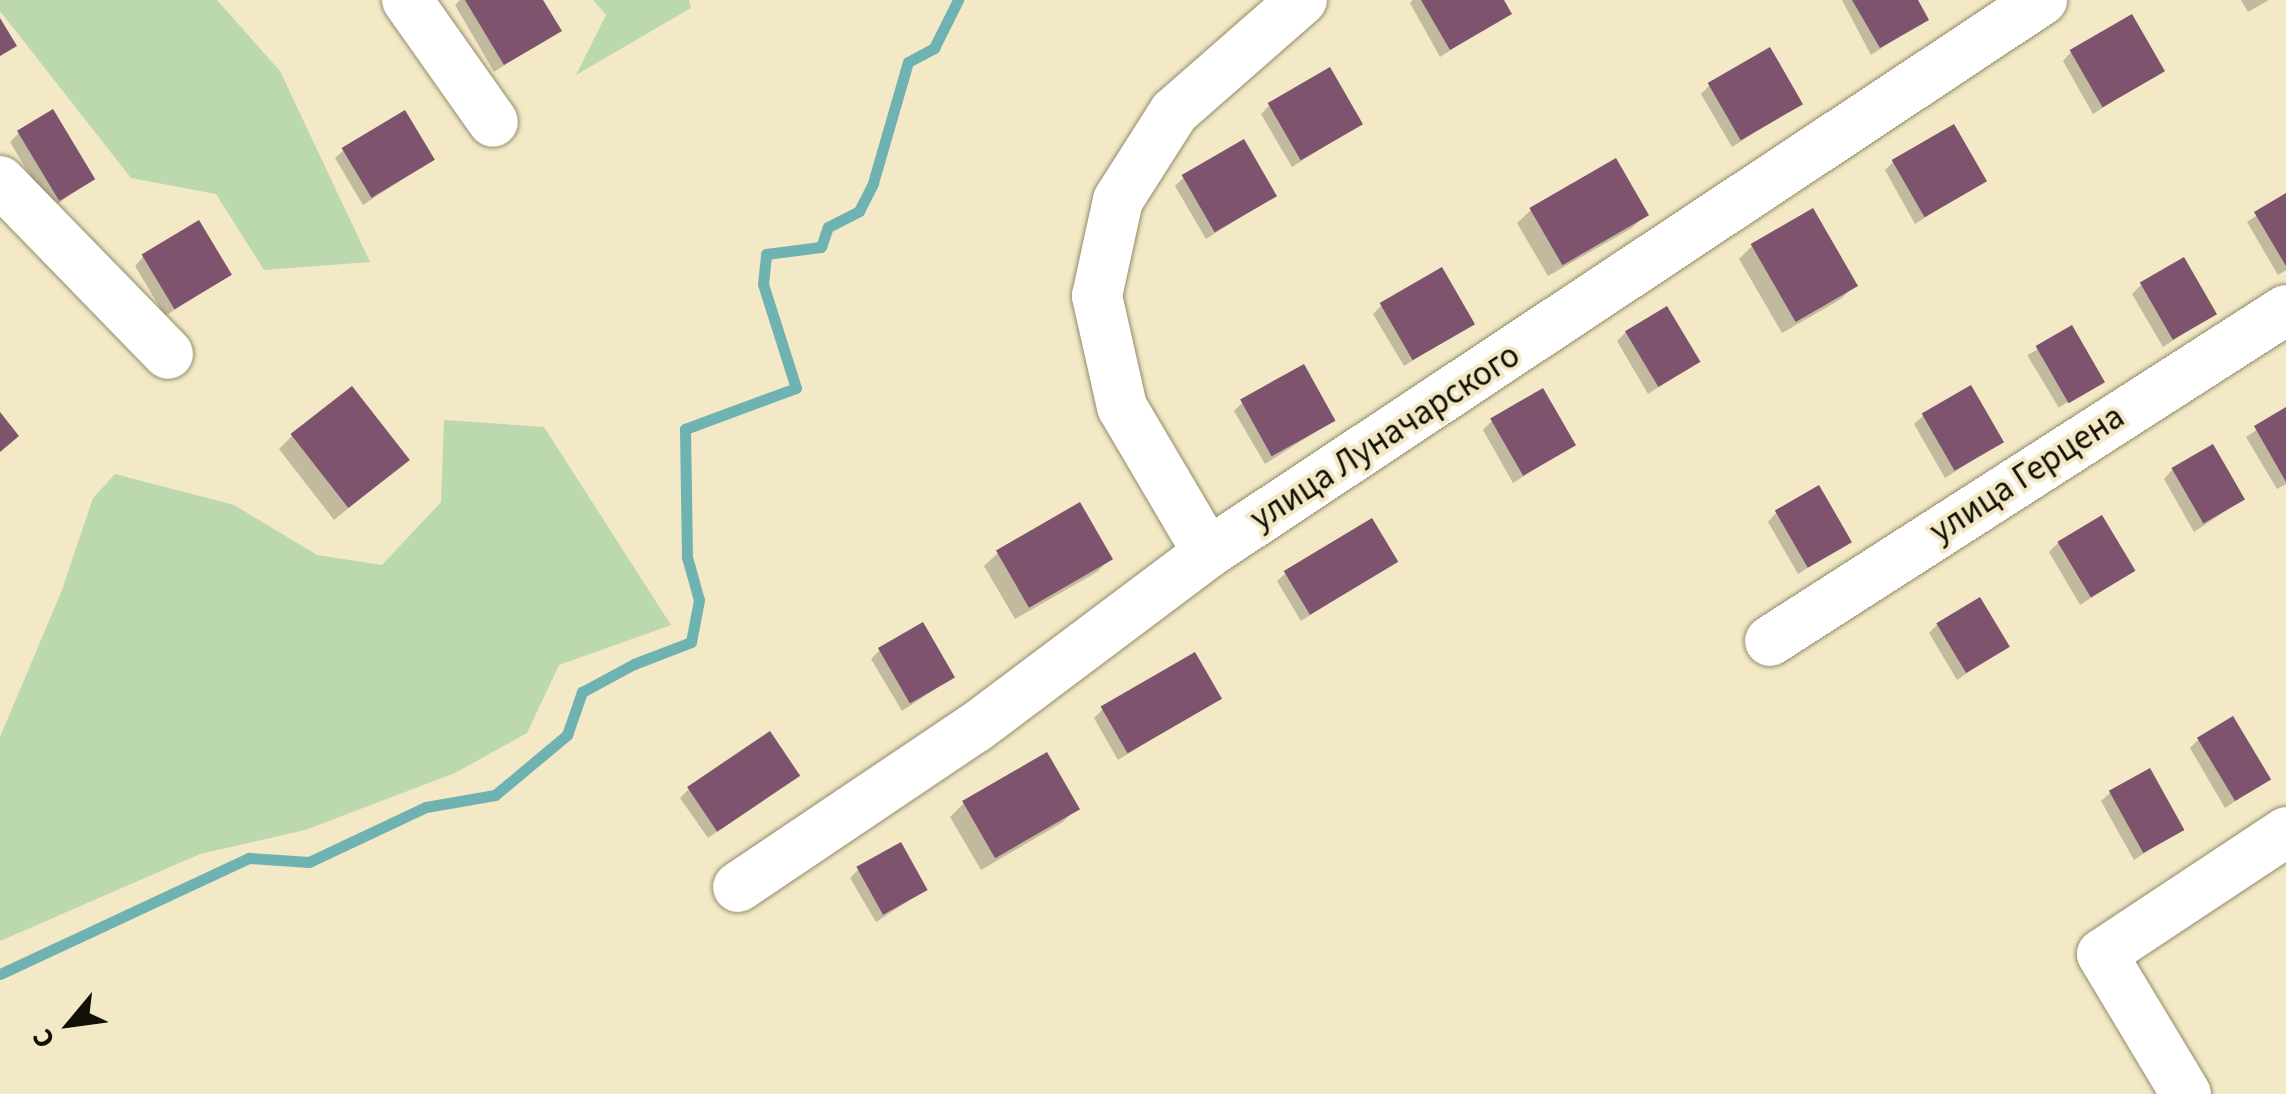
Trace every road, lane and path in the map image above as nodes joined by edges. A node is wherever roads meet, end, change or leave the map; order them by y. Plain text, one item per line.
1 (407, 0) edge
2 (1302, 0) edge
3 (2042, 0) edge
4 (493, 122) dead end
5 (0, 181) edge
6 (2286, 310) edge
7 (168, 354) dead end
8 (1208, 553) junction
9 (1770, 641) dead end
10 (2286, 832) edge
11 (738, 887) dead end
12 (2186, 1094) edge

1 - 4 street
2 - 8 street
3 - 8 street, улица Луначарского
5 - 7 street
6 - 9 street, улица Герцена
8 - 11 street, улица Луначарского
10 - 12 street

